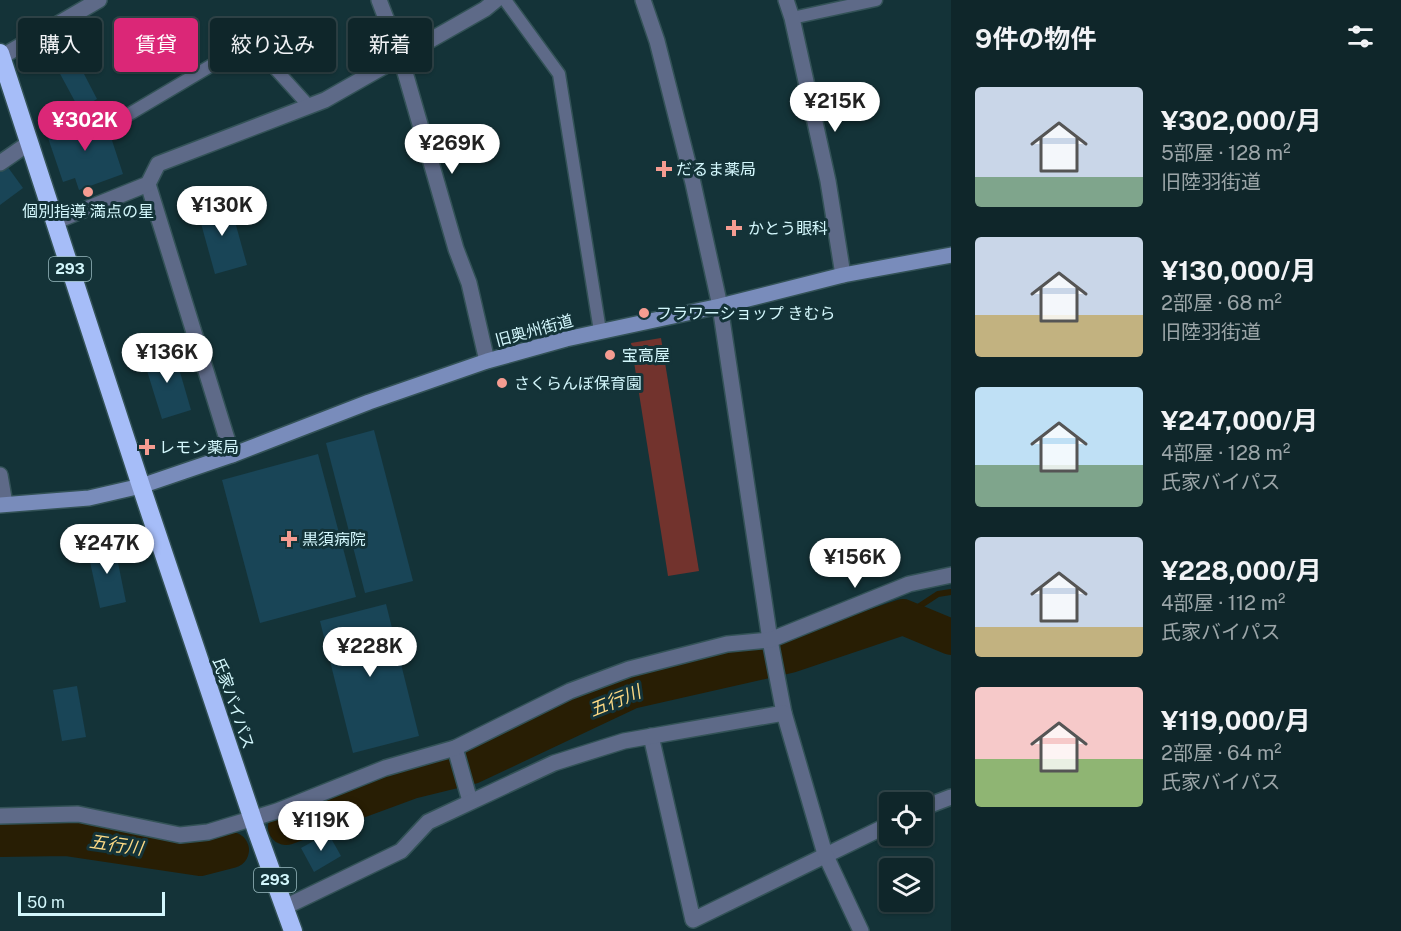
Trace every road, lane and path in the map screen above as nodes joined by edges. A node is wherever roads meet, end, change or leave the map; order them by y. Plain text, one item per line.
1 (99, 0) edge
2 (379, 0) edge
3 (496, 0) edge
4 (505, 0) edge
5 (643, 0) edge
6 (786, 0) edge
7 (876, 0) edge
8 (386, 18) edge
9 (792, 18) junction
10 (432, 38) edge
11 (1, 55) edge
12 (372, 72) edge
13 (405, 72) edge
14 (309, 106) junction
15 (126, 116) dead end
16 (29, 143) junction
17 (0, 163) edge
18 (148, 184) junction
19 (54, 222) junction
20 (951, 255) edge
21 (843, 275) junction
22 (720, 306) junction
23 (600, 331) junction
24 (487, 361) junction
25 (232, 454) junction
26 (0, 475) edge
27 (141, 486) junction
28 (3, 505) edge
29 (951, 575) edge
30 (771, 644) junction
31 (784, 713) junction
32 (651, 736) junction
33 (456, 752) junction
34 (951, 797) edge
35 (470, 801) junction
36 (933, 804) edge
37 (0, 816) edge
38 (252, 819) junction
39 (879, 829) edge
40 (825, 854) junction
41 (285, 907) junction
42 (293, 931) edge
43 (861, 931) edge

1 - 11 street
2 - 8 street
3 - 10 street
4 - 23 lane
5 - 22 street
6 - 9 street
7 - 9 lane
9 - 21 street
11 - 16 highway, 293
12 - 14 street
13 - 24 street
14 - 15 lane
14 - 18 street
16 - 17 street
16 - 19 highway, 293
18 - 19 street
18 - 25 street
19 - 27 highway, 293
20 - 21 main road, 旧奥州街道
21 - 22 main road, 旧奥州街道
22 - 23 main road, 旧奥州街道
22 - 30 street
23 - 24 main road, 旧奥州街道
24 - 25 main road, 旧奥州街道
25 - 27 main road, 旧奥州街道
26 - 28 street
27 - 28 main road, 旧奥州街道
27 - 38 highway, 氏家バイパス / 293
29 - 30 street
30 - 31 street
30 - 33 street
31 - 32 street
31 - 40 street
32 - 35 street
32 - 40 street
33 - 35 street
33 - 38 street
34 - 36 street
35 - 41 street
37 - 38 street
38 - 41 highway, 氏家バイパス / 293
39 - 40 street
40 - 43 street
41 - 42 highway, 氏家バイパス / 293

